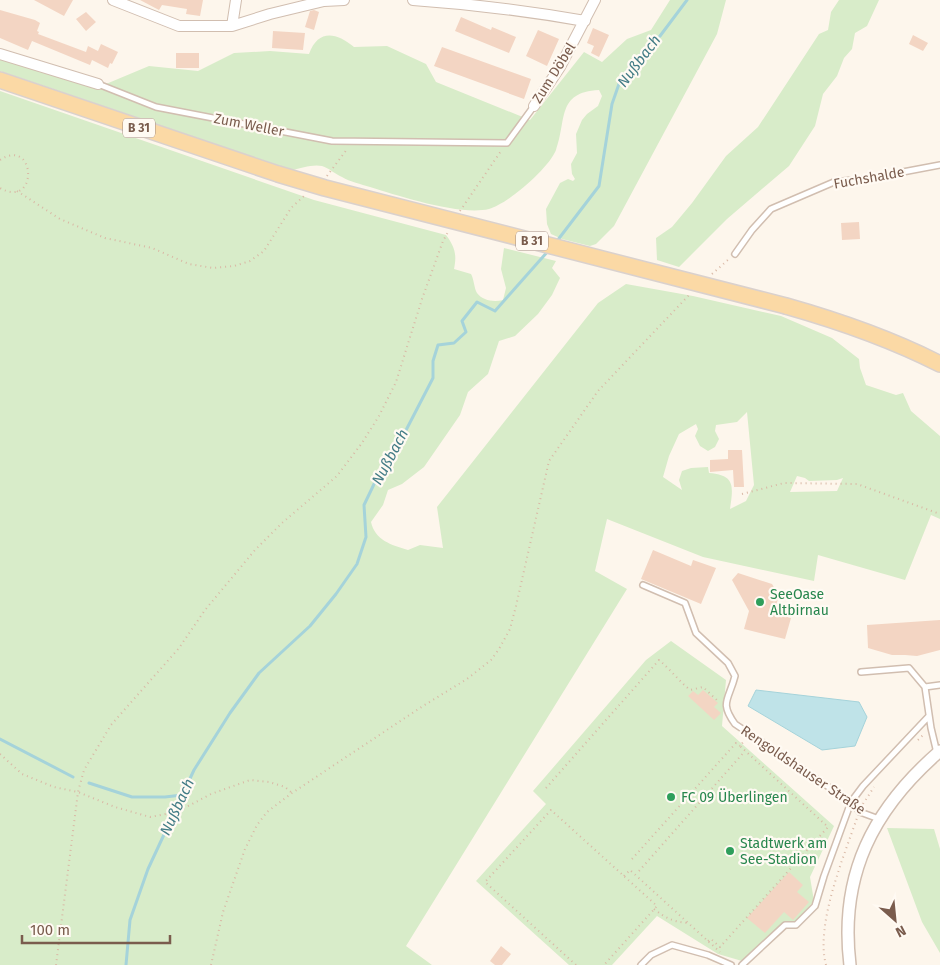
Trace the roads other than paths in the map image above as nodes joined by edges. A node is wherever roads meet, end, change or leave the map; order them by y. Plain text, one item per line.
1 (113, 0) edge
2 (236, 0) edge
3 (344, 0) edge
4 (413, 0) edge
5 (595, 0) edge
6 (585, 21) junction
7 (232, 26) junction
8 (0, 54) edge
9 (0, 80) edge
10 (98, 84) joint
11 (534, 106) joint
12 (508, 143) joint
13 (940, 165) edge
14 (734, 254) dead end
15 (940, 364) edge
16 (643, 585) dead end
17 (862, 672) dead end
18 (940, 685) edge
19 (925, 687) junction
20 (929, 716) junction
21 (939, 753) edge
22 (851, 802) junction
23 (879, 819) junction
24 (728, 964) edge
25 (641, 965) edge
26 (742, 965) edge
27 (850, 965) edge

1 - 7 street
2 - 7 street
3 - 7 street
4 - 6 street
5 - 6 street, Zum Döbel
6 - 11 street, Zum Döbel
8 - 10 street, Zum Weller
9 - 15 main road, B 31, bridge
10 - 12 lane, Zum Weller
11 - 12 lane, Zum Döbel
13 - 14 lane, Fuchshalde
16 - 22 lane, Rengoldshauser Straße
17 - 19 lane
18 - 19 lane
19 - 20 lane
20 - 21 lane
20 - 22 lane
21 - 23 street, Rengoldshauser Straße
22 - 23 lane, Rengoldshauser Straße
22 - 26 lane
23 - 27 street, Rengoldshauser Straße
24 - 25 lane

